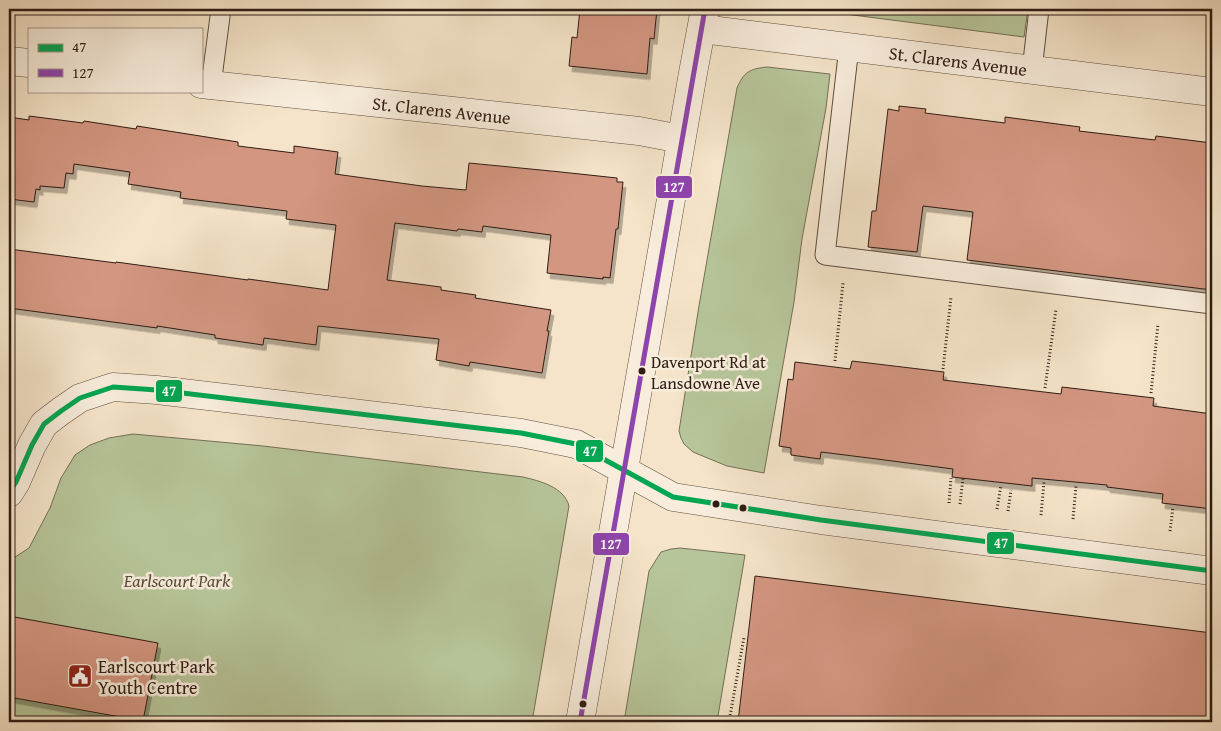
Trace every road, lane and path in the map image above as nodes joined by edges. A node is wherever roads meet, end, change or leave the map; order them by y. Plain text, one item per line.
1 (221, 9) edge
2 (1039, 9) edge
3 (703, 19) edge
4 (849, 47) junction
5 (9, 61) edge
6 (28, 63) edge
7 (1032, 70) junction
8 (206, 84) edge
9 (1212, 92) edge
10 (682, 138) junction
11 (846, 258) junction
12 (954, 272) junction
13 (1059, 285) junction
14 (1161, 298) junction
15 (1212, 304) edge
16 (835, 362) dead end
17 (943, 369) dead end
18 (1045, 388) dead end
19 (1151, 393) dead end
20 (624, 470) junction
21 (952, 478) dead end
22 (963, 478) dead end
23 (1044, 482) dead end
24 (1001, 485) dead end
25 (1076, 486) dead end
26 (1011, 490) dead end
27 (9, 493) edge
28 (949, 503) dead end
29 (960, 504) dead end
30 (1173, 507) dead end
31 (997, 509) dead end
32 (1008, 511) dead end
33 (1041, 514) dead end
34 (1073, 519) dead end
35 (1170, 531) dead end
36 (1212, 571) edge
37 (744, 637) dead end
38 (580, 722) edge
39 (729, 722) edge

1 - 8 lane
2 - 7 lane
3 - 4 street, St. Clarens Avenue
3 - 10 street
4 - 7 street, St. Clarens Avenue
4 - 11 lane
5 - 6 street
7 - 9 street, St. Clarens Avenue
8 - 10 street, St. Clarens Avenue
10 - 20 street
11 - 12 lane
11 - 16 path
12 - 13 lane
12 - 17 path
13 - 14 lane
13 - 18 path
14 - 15 lane
14 - 19 path
20 - 27 street
20 - 36 street
20 - 38 street
21 - 28 path
22 - 29 path
23 - 33 path
24 - 31 path
25 - 34 path
26 - 32 path
30 - 35 path
37 - 39 path

